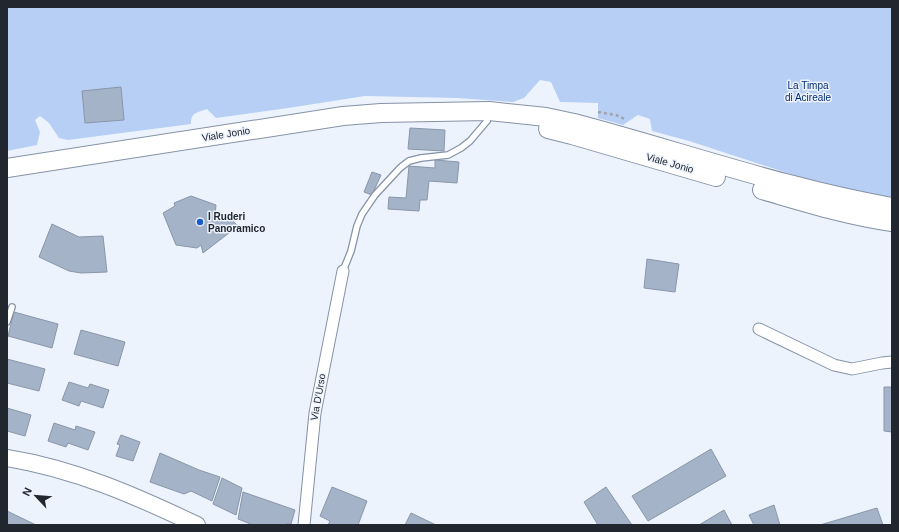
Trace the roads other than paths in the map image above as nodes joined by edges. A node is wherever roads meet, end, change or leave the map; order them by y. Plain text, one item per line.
1 (447, 112) junction
2 (487, 121) junction
3 (7, 168) edge
4 (737, 170) junction
5 (892, 207) edge
6 (892, 214) edge
7 (892, 222) edge
8 (342, 271) joint
9 (12, 307) dead end
10 (7, 322) edge
11 (760, 329) dead end
12 (892, 362) edge
13 (7, 458) edge
14 (197, 525) edge
15 (304, 525) edge

1 - 2 main road, Viale Jonio
1 - 3 main road, Viale Jonio
1 - 4 main road, Viale Jonio
2 - 7 main road, Viale Jonio
2 - 8 lane
4 - 5 main road, Viale Jonio
4 - 6 main road, Viale Jonio
8 - 15 street, Via D'Urso
9 - 10 lane
11 - 12 street
13 - 14 street

